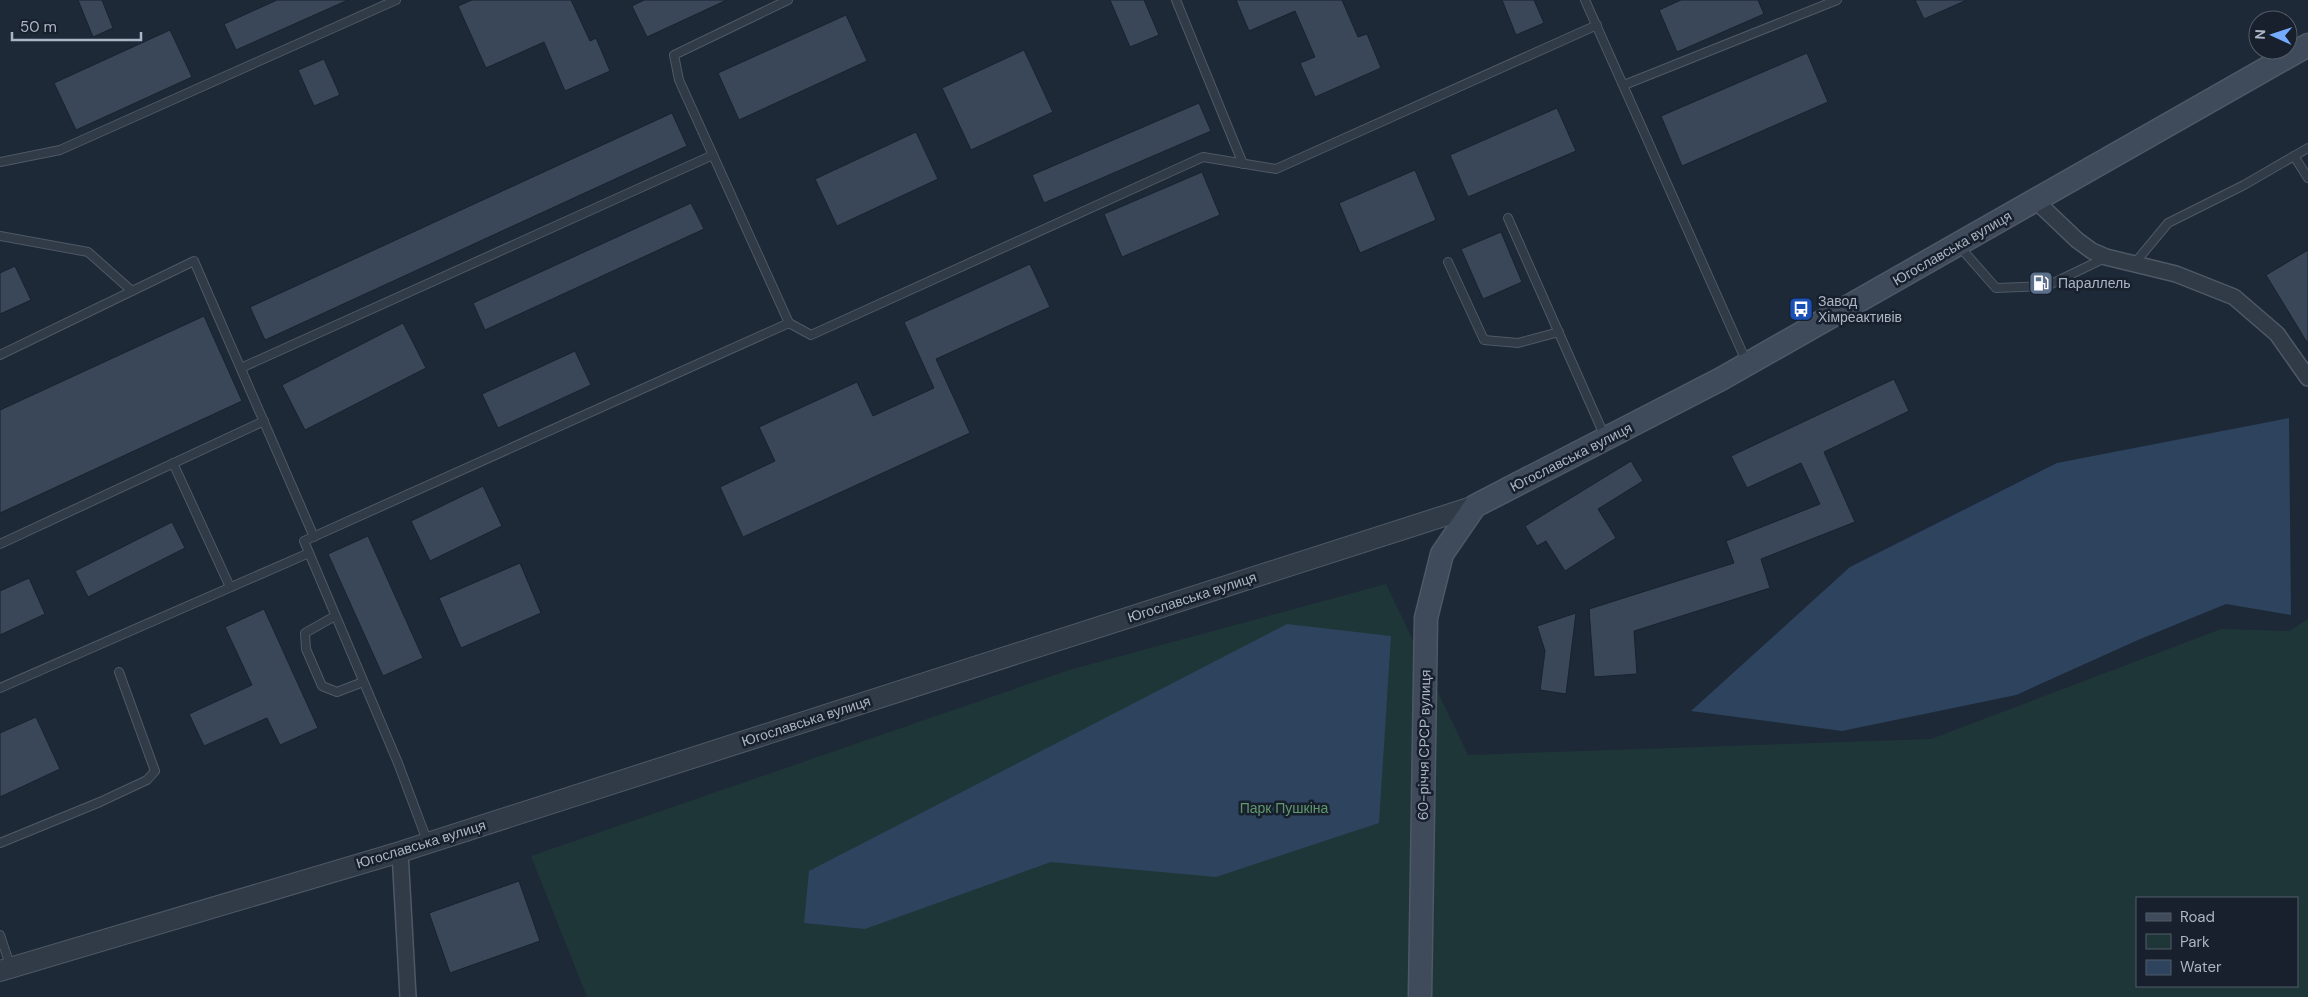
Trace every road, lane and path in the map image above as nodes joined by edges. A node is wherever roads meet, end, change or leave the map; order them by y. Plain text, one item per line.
1 (396, 0) edge
2 (788, 0) edge
3 (1176, 0) edge
4 (1585, 0) edge
5 (1836, 0) edge
6 (1597, 25) junction
7 (2308, 45) edge
8 (1624, 85) junction
9 (2308, 148) edge
10 (713, 154) junction
11 (2294, 156) junction
12 (0, 162) edge
13 (1243, 164) junction
14 (2308, 178) edge
15 (2036, 201) junction
16 (1508, 218) dead end
17 (0, 236) edge
18 (1958, 245) junction
19 (2106, 257) junction
20 (1448, 262) dead end
21 (2134, 264) junction
22 (132, 291) junction
23 (789, 323) junction
24 (1558, 332) junction
25 (0, 355) edge
26 (1747, 364) junction
27 (241, 368) junction
28 (2308, 378) edge
29 (264, 421) junction
30 (1606, 439) junction
31 (173, 463) junction
32 (1475, 506) junction
33 (314, 536) junction
34 (0, 544) edge
35 (309, 553) junction
36 (230, 587) junction
37 (335, 616) junction
38 (119, 672) dead end
39 (363, 682) junction
40 (0, 688) edge
41 (0, 843) edge
42 (428, 843) junction
43 (400, 852) junction
44 (0, 935) edge
45 (6, 969) edge
46 (408, 997) edge
47 (1420, 997) edge

1 - 12 lane
2 - 10 lane
3 - 13 lane
4 - 6 lane
5 - 8 lane
6 - 8 lane
6 - 13 lane
7 - 15 main road, Югославська вулиця
8 - 26 lane
9 - 11 lane
10 - 23 lane
10 - 27 lane
11 - 14 lane
11 - 21 lane
13 - 23 lane
15 - 18 main road, Югославська вулиця
15 - 19 street
16 - 24 lane
17 - 22 lane
18 - 19 lane
18 - 26 main road, Югославська вулиця
19 - 21 street
20 - 24 lane
21 - 28 street
22 - 25 lane
22 - 27 lane
23 - 33 lane
24 - 30 lane
26 - 30 main road, Югославська вулиця
27 - 29 lane
29 - 31 lane
29 - 33 lane
30 - 32 main road, Югославська вулиця
31 - 34 lane
31 - 36 lane
32 - 42 street, Югославська вулиця
32 - 47 main road, 60-річчя СРСР вулиця
33 - 35 lane
35 - 36 lane
35 - 37 lane
36 - 40 lane
37 - 39 lane
37 - 39 lane
38 - 41 lane
39 - 42 lane
42 - 43 street, Югославська вулиця
43 - 45 street, Югославська вулиця
43 - 46 street
44 - 45 lane

